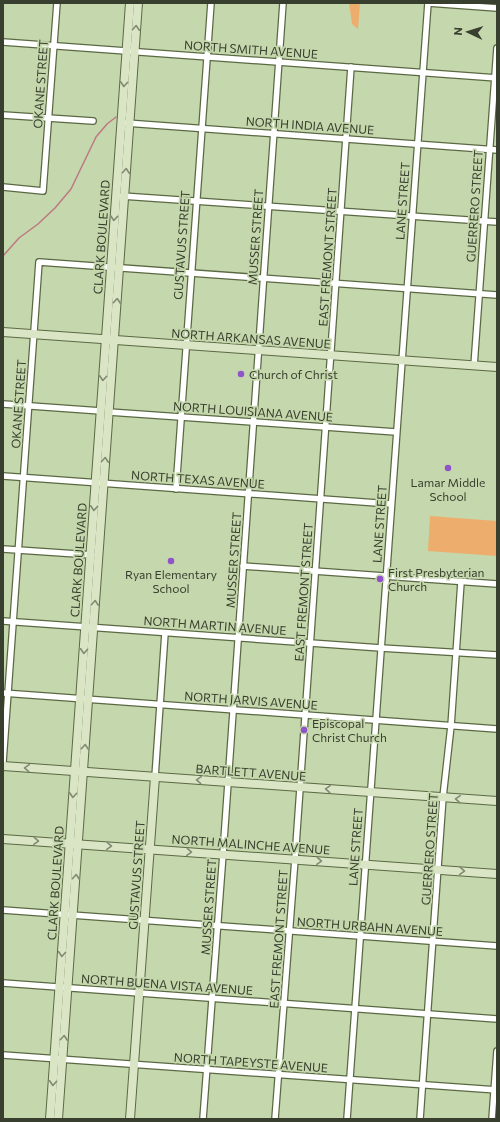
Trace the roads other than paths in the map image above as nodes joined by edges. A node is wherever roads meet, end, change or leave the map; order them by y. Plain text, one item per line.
1 (57, 3) edge
2 (130, 3) edge
3 (138, 3) edge
4 (211, 3) edge
5 (283, 3) edge
6 (428, 3) edge
7 (497, 8) edge
8 (3, 42) edge
9 (54, 46) junction
10 (497, 48) edge
11 (130, 52) junction
12 (207, 57) junction
13 (279, 62) junction
14 (351, 67) junction
15 (423, 72) junction
16 (496, 78) edge
17 (3, 115) edge
18 (49, 118) junction
19 (93, 121) dead end
20 (125, 123) junction
21 (202, 129) junction
22 (274, 134) junction
23 (346, 139) junction
24 (418, 144) junction
25 (490, 149) junction
26 (497, 150) edge
27 (3, 187) edge
28 (120, 196) junction
29 (196, 201) junction
30 (269, 206) junction
31 (341, 211) junction
32 (412, 216) junction
33 (484, 222) junction
34 (497, 222) edge
35 (115, 267) junction
36 (191, 273) junction
37 (264, 278) junction
38 (336, 283) junction
39 (407, 288) junction
40 (479, 293) junction
41 (497, 295) edge
42 (3, 332) edge
43 (34, 334) junction
44 (110, 340) junction
45 (186, 345) junction
46 (258, 350) junction
47 (331, 355) junction
48 (402, 360) junction
49 (474, 366) junction
50 (497, 367) edge
51 (3, 404) edge
52 (28, 406) junction
53 (105, 411) junction
54 (181, 417) junction
55 (253, 422) junction
56 (326, 427) junction
57 (396, 432) junction
58 (3, 476) edge
59 (23, 478) junction
60 (100, 483) junction
61 (176, 489) junction
62 (248, 494) junction
63 (321, 499) junction
64 (391, 504) junction
65 (3, 549) edge
66 (18, 550) junction
67 (95, 555) junction
68 (243, 566) junction
69 (316, 571) junction
70 (386, 576) junction
71 (461, 582) junction
72 (497, 584) edge
73 (3, 621) edge
74 (13, 622) junction
75 (89, 627) junction
76 (165, 633) junction
77 (238, 638) junction
78 (310, 643) junction
79 (381, 648) junction
80 (456, 652) junction
81 (497, 655) edge
82 (5, 694) edge
83 (84, 699) junction
84 (160, 705) junction
85 (233, 710) junction
86 (305, 715) junction
87 (376, 720) junction
88 (451, 726) junction
89 (497, 729) edge
90 (3, 762) edge
91 (3, 766) edge
92 (79, 771) junction
93 (155, 777) junction
94 (228, 782) junction
95 (300, 787) junction
96 (370, 792) junction
97 (443, 798) junction
98 (497, 801) edge
99 (3, 838) edge
100 (74, 844) junction
101 (150, 849) junction
102 (223, 854) junction
103 (295, 859) junction
104 (365, 864) junction
105 (438, 870) junction
106 (497, 874) edge
107 (3, 910) edge
108 (69, 915) junction
109 (145, 921) junction
110 (218, 926) junction
111 (290, 931) junction
112 (360, 936) junction
113 (433, 941) junction
114 (497, 946) edge
115 (3, 983) edge
116 (64, 988) junction
117 (140, 993) junction
118 (212, 998) junction
119 (284, 1004) junction
120 (355, 1008) junction
121 (428, 1014) junction
122 (497, 1019) edge
123 (497, 1051) edge
124 (3, 1055) edge
125 (58, 1059) junction
126 (134, 1064) junction
127 (207, 1070) junction
128 (279, 1075) junction
129 (350, 1080) junction
130 (422, 1085) junction
131 (496, 1090) edge
132 (50, 1119) edge
133 (58, 1119) edge
134 (130, 1119) edge
135 (203, 1119) edge
136 (275, 1119) edge
137 (347, 1119) edge
138 (420, 1119) edge
139 (492, 1119) edge

1 - 9 street, OKANE STREET
2 - 11 main road, CLARK BOULEVARD
11 -> 3 main road, CLARK BOULEVARD
4 - 12 street, GUSTAVUS STREET
5 - 13 street, MUSSER STREET
6 - 7 street
6 - 15 street, LANE STREET
8 - 9 street, NORTH SMITH AVENUE
9 - 11 street, NORTH SMITH AVENUE
9 - 18 street, OKANE STREET
10 - 16 street, GUERRERO STREET
11 - 12 street, NORTH SMITH AVENUE
11 - 20 main road, CLARK BOULEVARD
12 - 13 street, NORTH SMITH AVENUE
12 - 21 street, GUSTAVUS STREET
13 - 14 street, NORTH SMITH AVENUE
13 - 22 street, MUSSER STREET
14 - 15 street, NORTH SMITH AVENUE
14 - 23 street, EAST FREMONT STREET
15 - 16 street, NORTH SMITH AVENUE
15 - 24 street, LANE STREET
16 - 25 street, GUERRERO STREET
17 - 18 street
18 - 19 street
18 - 27 street, OKANE STREET
20 - 21 street, NORTH INDIA AVENUE
20 - 28 main road, CLARK BOULEVARD
21 - 22 street, NORTH INDIA AVENUE
21 - 29 street, GUSTAVUS STREET
22 - 23 street, NORTH INDIA AVENUE
22 - 30 street, MUSSER STREET
23 - 24 street, NORTH INDIA AVENUE
23 - 31 street, EAST FREMONT STREET
24 - 25 street, NORTH INDIA AVENUE
24 - 32 street, LANE STREET
25 - 26 street, NORTH INDIA AVENUE
25 - 33 street, GUERRERO STREET
28 - 29 street
28 - 35 main road, CLARK BOULEVARD
29 - 30 street
29 - 36 street, GUSTAVUS STREET
30 - 31 street
30 - 37 street, MUSSER STREET
31 - 32 street
31 - 38 street, EAST FREMONT STREET
32 - 33 street
32 - 39 street, LANE STREET
33 - 34 street
33 - 40 street, GUERRERO STREET
35 - 36 street
35 - 43 street, OKANE STREET
35 - 44 main road, CLARK BOULEVARD
36 - 37 street
36 - 45 street, GUSTAVUS STREET
37 - 38 street
37 - 46 street, MUSSER STREET
38 - 39 street
38 - 47 street, EAST FREMONT STREET
39 - 40 street
39 - 48 street, LANE STREET
40 - 41 street
40 - 49 street, GUERRERO STREET
42 - 43 main road, NORTH ARKANSAS AVENUE
43 - 44 main road, NORTH ARKANSAS AVENUE
43 - 52 street, OKANE STREET
44 - 45 main road, NORTH ARKANSAS AVENUE
44 - 53 main road, CLARK BOULEVARD
45 - 46 main road, NORTH ARKANSAS AVENUE
45 - 54 street, GUSTAVUS STREET
46 - 47 main road, NORTH ARKANSAS AVENUE
46 - 55 street, MUSSER STREET
47 - 48 main road, NORTH ARKANSAS AVENUE
47 - 56 street, EAST FREMONT STREET
48 - 49 main road, NORTH ARKANSAS AVENUE
48 - 57 street, LANE STREET
49 - 50 main road, NORTH ARKANSAS AVENUE
51 - 52 street, NORTH LOUISIANA AVENUE
52 - 53 street, NORTH LOUISIANA AVENUE
52 - 59 street, OKANE STREET
53 - 54 street, NORTH LOUISIANA AVENUE
53 - 60 main road, CLARK BOULEVARD
54 - 55 street, NORTH LOUISIANA AVENUE
54 - 61 street, GUSTAVUS STREET
55 - 56 street, NORTH LOUISIANA AVENUE
55 - 62 street, MUSSER STREET
56 - 57 street, NORTH LOUISIANA AVENUE
56 - 63 street, EAST FREMONT STREET
57 - 64 street, LANE STREET
58 - 59 street, NORTH TEXAS AVENUE
59 - 60 street, NORTH TEXAS AVENUE
59 - 66 street, OKANE STREET
60 - 61 street, NORTH TEXAS AVENUE
60 - 67 main road, CLARK BOULEVARD
61 - 62 street, NORTH TEXAS AVENUE
62 - 63 street, NORTH TEXAS AVENUE
62 - 68 street, MUSSER STREET
63 - 64 street, NORTH TEXAS AVENUE
63 - 69 street, EAST FREMONT STREET
64 - 70 street, LANE STREET
65 - 66 street
66 - 67 street
66 - 74 street, OKANE STREET
67 - 75 main road, CLARK BOULEVARD
68 - 69 street
68 - 77 street, MUSSER STREET
69 - 70 street
69 - 78 street, EAST FREMONT STREET
70 - 71 street
70 - 79 street, LANE STREET
71 - 72 street
71 - 80 street, GUERRERO STREET
73 - 74 street, NORTH MARTIN AVENUE
74 - 75 street, NORTH MARTIN AVENUE
74 - 82 street, OKANE STREET
75 - 76 street, NORTH MARTIN AVENUE
75 - 83 main road, CLARK BOULEVARD
76 - 77 street, NORTH MARTIN AVENUE
76 - 84 street, GUSTAVUS STREET
77 - 78 street, NORTH MARTIN AVENUE
77 - 85 street, MUSSER STREET
78 - 79 street, NORTH MARTIN AVENUE
78 - 86 street, EAST FREMONT STREET
79 - 80 street, NORTH MARTIN AVENUE
79 - 87 street, LANE STREET
80 - 81 street, NORTH MARTIN AVENUE
80 - 88 street, GUERRERO STREET
82 - 83 street, NORTH JARVIS AVENUE
82 - 90 street, OKANE STREET
83 - 84 street, NORTH JARVIS AVENUE
83 - 92 main road, CLARK BOULEVARD
84 - 85 street, NORTH JARVIS AVENUE
84 - 93 street, GUSTAVUS STREET
85 - 86 street, NORTH JARVIS AVENUE
85 - 94 street, MUSSER STREET
86 - 87 street, NORTH JARVIS AVENUE
86 - 95 street, EAST FREMONT STREET
87 - 88 street, NORTH JARVIS AVENUE
87 - 96 street, LANE STREET
88 - 89 street, NORTH JARVIS AVENUE
88 - 97 street, GUERRERO STREET
92 -> 91 main road, BARTLETT AVENUE
92 - 93 main road, BARTLETT AVENUE
92 - 100 main road, CLARK BOULEVARD
94 -> 93 main road, BARTLETT AVENUE
93 - 101 main road, GUSTAVUS STREET
94 - 95 main road, BARTLETT AVENUE
94 - 102 street, MUSSER STREET
96 -> 95 main road, BARTLETT AVENUE
95 - 103 street, EAST FREMONT STREET
96 - 97 main road, BARTLETT AVENUE
96 - 104 street, LANE STREET
98 -> 97 main road, BARTLETT AVENUE
97 - 105 street, GUERRERO STREET
99 -> 100 main road, NORTH MALINCHE AVENUE
100 -> 101 main road, NORTH MALINCHE AVENUE
100 - 108 main road, CLARK BOULEVARD
101 -> 102 main road, NORTH MALINCHE AVENUE
101 - 109 main road, GUSTAVUS STREET
102 - 103 main road, NORTH MALINCHE AVENUE
102 - 110 street, MUSSER STREET
103 -> 104 main road, NORTH MALINCHE AVENUE
103 - 111 street, EAST FREMONT STREET
104 - 105 main road, NORTH MALINCHE AVENUE
104 - 112 street, LANE STREET
105 -> 106 main road, NORTH MALINCHE AVENUE
105 - 113 street, GUERRERO STREET
107 - 108 street, NORTH URBAHN AVENUE
108 - 109 street, NORTH URBAHN AVENUE
108 - 116 main road, CLARK BOULEVARD
109 - 110 street, NORTH URBAHN AVENUE
109 - 117 main road, GUSTAVUS STREET
110 - 111 street, NORTH URBAHN AVENUE
110 - 118 street, MUSSER STREET
111 - 112 street, NORTH URBAHN AVENUE
111 - 119 street, EAST FREMONT STREET
112 - 113 street, NORTH URBAHN AVENUE
112 - 120 street, LANE STREET
113 - 114 street, NORTH URBAHN AVENUE
113 - 121 street, GUERRERO STREET
115 - 116 street, NORTH BUENA VISTA AVENUE
116 - 117 street, NORTH BUENA VISTA AVENUE
116 - 125 main road, CLARK BOULEVARD
117 - 118 street, NORTH BUENA VISTA AVENUE
117 - 126 main road, GUSTAVUS STREET
118 - 119 street, NORTH BUENA VISTA AVENUE
118 - 127 street, MUSSER STREET
119 - 120 street, NORTH BUENA VISTA AVENUE
119 - 128 street, EAST FREMONT STREET
120 - 121 street, NORTH BUENA VISTA AVENUE
120 - 129 street, LANE STREET
121 - 122 street, NORTH BUENA VISTA AVENUE
121 - 130 street, GUERRERO STREET
123 - 131 street
124 - 125 street, NORTH TAPEYSTE AVENUE
125 - 126 street, NORTH TAPEYSTE AVENUE
125 -> 132 main road, CLARK BOULEVARD
125 - 133 main road, CLARK BOULEVARD
126 - 127 street, NORTH TAPEYSTE AVENUE
126 - 134 main road, GUSTAVUS STREET
127 - 128 street, NORTH TAPEYSTE AVENUE
127 - 135 street, MUSSER STREET
128 - 129 street, NORTH TAPEYSTE AVENUE
128 - 136 street, EAST FREMONT STREET
129 - 130 street, NORTH TAPEYSTE AVENUE
129 - 137 street, LANE STREET
130 - 131 street, NORTH TAPEYSTE AVENUE
130 - 138 street, GUERRERO STREET
131 - 139 street

